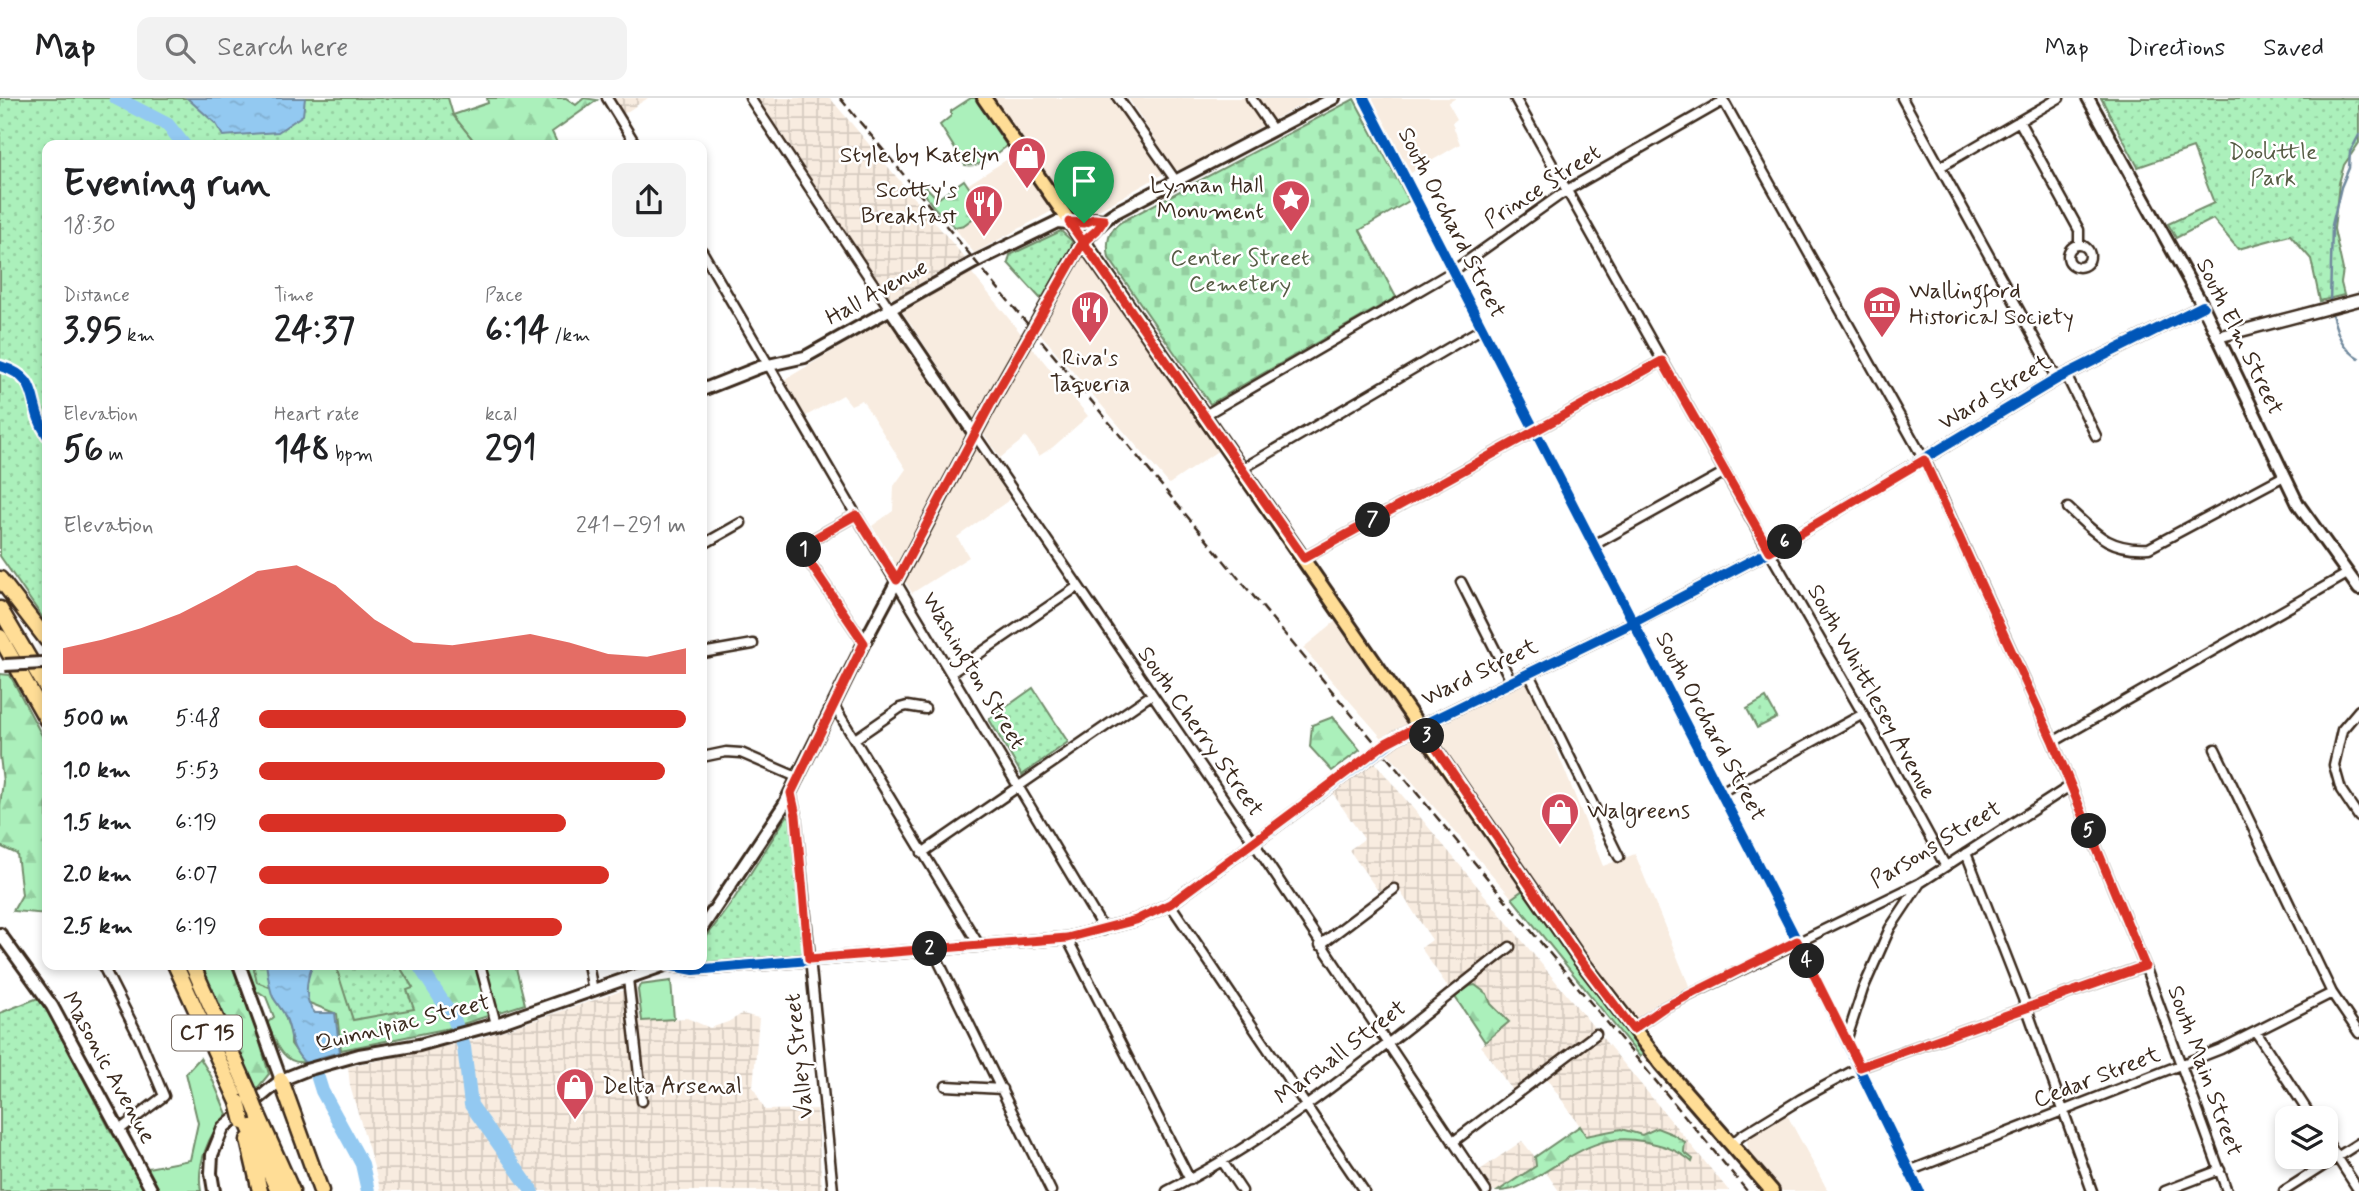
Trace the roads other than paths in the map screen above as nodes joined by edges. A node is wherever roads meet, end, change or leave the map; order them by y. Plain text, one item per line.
1 (607, 98) edge
2 (750, 98) edge
3 (984, 98) edge
4 (1118, 98) edge
5 (1251, 98) edge
6 (1334, 98) edge
7 (1364, 98) edge
8 (1515, 98) edge
9 (1902, 98) edge
10 (2059, 98) edge
11 (2088, 98) edge
12 (1722, 99) edge
13 (2019, 121) junction
14 (1273, 130) junction
15 (633, 140) edge
16 (1940, 167) junction
17 (1176, 181) junction
18 (1567, 190) junction
19 (1104, 220) junction
20 (1069, 222) junction
21 (1083, 242) junction
22 (2079, 245) dead end
23 (707, 266) edge
24 (1453, 271) junction
25 (2359, 300) edge
26 (2203, 306) junction
27 (890, 309) junction
28 (1481, 329) junction
29 (2218, 337) junction
30 (1662, 361) junction
31 (768, 366) junction
32 (2062, 377) junction
33 (707, 388) edge
34 (1205, 415) junction
35 (1534, 430) junction
36 (975, 435) junction
37 (2096, 436) dead end
38 (1924, 460) junction
39 (1242, 469) junction
40 (1725, 472) junction
41 (2284, 476) junction
42 (2068, 508) dead end
43 (856, 515) junction
44 (741, 523) dead end
45 (707, 542) edge
46 (1594, 545) junction
47 (1770, 551) junction
48 (1304, 558) junction
49 (2347, 573) junction
50 (0, 579) edge
51 (897, 580) junction
52 (1461, 582) dead end
53 (1077, 587) junction
54 (2359, 590) edge
55 (0, 609) edge
56 (1632, 623) junction
57 (42, 634) edge
58 (0, 637) edge
59 (864, 643) junction
60 (753, 644) dead end
61 (707, 652) edge
62 (42, 663) edge
63 (3, 664) edge
64 (1528, 672) junction
65 (951, 673) junction
66 (42, 680) edge
67 (1511, 681) junction
68 (1151, 695) junction
69 (833, 704) junction
70 (925, 709) dead end
71 (2359, 710) edge
72 (42, 711) edge
73 (1863, 714) junction
74 (1420, 725) junction
75 (855, 739) junction
76 (2053, 742) junction
77 (2215, 749) dead end
78 (707, 756) edge
79 (799, 778) junction
80 (1019, 785) junction
81 (2070, 786) junction
82 (1721, 792) junction
83 (791, 793) junction
84 (2359, 817) edge
85 (1254, 844) junction
86 (922, 853) junction
87 (1966, 853) junction
88 (1619, 857) dead end
89 (1945, 865) junction
90 (1920, 883) junction
91 (1394, 889) dead end
92 (1170, 904) junction
93 (707, 921) edge
94 (1104, 930) junction
95 (0, 934) edge
96 (1067, 938) junction
97 (1797, 941) junction
98 (979, 945) junction
99 (1320, 945) junction
100 (1510, 947) dead end
101 (932, 948) junction
102 (809, 959) junction
103 (2145, 966) junction
104 (707, 969) edge
105 (105, 970) edge
106 (178, 970) edge
107 (194, 970) edge
108 (241, 970) edge
109 (482, 970) edge
110 (589, 970) edge
111 (654, 970) edge
112 (628, 979) junction
113 (593, 991) junction
114 (2332, 993) junction
115 (2027, 1009) junction
116 (496, 1024) junction
117 (1633, 1029) junction
118 (2256, 1032) junction
119 (2359, 1033) edge
120 (1596, 1034) dead end
121 (1846, 1041) junction
122 (1387, 1042) junction
123 (2180, 1066) junction
124 (1860, 1067) junction
125 (281, 1080) junction
126 (946, 1086) dead end
127 (1002, 1089) junction
128 (243, 1097) junction
129 (642, 1101) dead end
130 (1307, 1105) junction
131 (2304, 1106) edge
132 (2064, 1111) junction
133 (248, 1117) junction
134 (118, 1131) junction
135 (1453, 1142) junction
136 (2359, 1143) edge
137 (1731, 1144) junction
138 (2338, 1156) edge
139 (2338, 1159) edge
140 (1223, 1161) junction
141 (2318, 1169) edge
142 (1909, 1171) junction
143 (2220, 1171) junction
144 (1190, 1180) junction
145 (152, 1191) edge
146 (214, 1191) edge
147 (260, 1191) edge
148 (278, 1191) edge
149 (292, 1191) edge
150 (321, 1191) edge
151 (833, 1191) edge
152 (1051, 1191) edge
153 (1167, 1191) edge
154 (1242, 1191) edge
155 (1364, 1191) edge
156 (1486, 1191) edge
157 (1772, 1191) edge
158 (1919, 1191) edge
159 (2092, 1191) edge
160 (2165, 1191) edge
161 (2227, 1191) edge
162 (2284, 1191) edge
163 (2359, 1191) edge

1 - 15 street
2 - 27 street
3 - 20 main road
4 - 17 street
5 - 14 street
6 - 14 main road
7 - 24 street, South Orchard Street
8 - 18 street, South Whittlesey Avenue
9 - 16 street
10 - 13 street
11 - 26 main road, South Elm Street
12 - 18 street, Prince Street
12 - 38 street, South Main Street
13 - 16 street
13 - 22 street
14 - 17 main road
16 - 32 street
17 - 19 main road
18 - 24 street, Prince Street
18 - 30 street, South Whittlesey Avenue
19 - 20 main road, Hall Avenue
19 - 21 main road
20 - 21 main road
20 - 27 main road, Hall Avenue
21 - 34 main road
21 - 36 main road
23 - 31 street, Washington Street
24 - 28 street, South Orchard Street
24 - 34 street, Prince Street
25 - 29 street
26 - 29 main road, South Elm Street
26 - 32 street, Ward Street
27 - 31 main road, Hall Avenue
27 - 36 main road
28 - 35 street, South Orchard Street
28 - 39 street
29 - 41 main road, South Elm Street
30 - 35 street
30 - 40 street, South Whittlesey Avenue
31 - 33 main road, Hall Avenue
31 - 43 street, Washington Street
32 - 37 street
32 - 38 street, Ward Street
34 - 39 main road
35 - 46 street, South Orchard Street
35 - 48 street
36 - 51 main road
36 - 53 street, South Cherry Street
38 - 47 street, Ward Street
38 - 76 street, South Main Street
39 - 48 main road
40 - 46 street
40 - 47 street, South Whittlesey Avenue
41 - 42 street
41 - 49 main road, South Elm Street
43 - 51 street, Washington Street
43 - 59 street
44 - 45 street
46 - 56 street, South Orchard Street
47 - 56 street, Ward Street
47 - 73 street, South Whittlesey Avenue
48 - 74 main road
49 - 54 main road, South Elm Street
49 - 76 street
50 - 57 highway
51 - 59 main road
51 - 65 street, Washington Street
52 - 67 street
53 - 65 street
53 - 68 street, South Cherry Street
55 - 66 highway
56 - 64 street, Ward Street
56 - 82 street, South Orchard Street
58 - 72 highway
59 - 69 main road
60 - 61 street
62 - 63 main road, bridge
64 - 67 street, Ward Street
64 - 88 street
65 - 80 street, Washington Street
67 - 74 street, Ward Street
68 - 80 street
68 - 85 street, South Cherry Street
69 - 75 street
69 - 79 main road
70 - 75 street
71 - 84 street
73 - 82 street
73 - 89 street, South Whittlesey Avenue
74 - 85 street, Ward Street
74 - 117 main road
75 - 86 street
76 - 81 street, South Main Street
77 - 114 street
78 - 79 street
79 - 83 main road
80 - 86 street
80 - 94 street, Washington Street
81 - 87 street, Parsons Street
81 - 103 street, South Main Street
82 - 97 street, South Orchard Street
83 - 93 main road
83 - 102 street, Valley Street
85 - 92 street, Ward Street
85 - 99 street, South Cherry Street
86 - 98 street
87 - 89 street, Parsons Street
87 - 115 street
89 - 90 street, Parsons Street
90 - 97 street, Parsons Street
90 - 121 street
91 - 99 street
92 - 94 street, Ward Street
92 - 130 street
94 - 96 street, Ward Street
95 - 134 main road, Masonic Avenue
96 - 98 street, Ward Street
96 - 144 street
97 - 117 street, Parsons Street
97 - 121 street, South Orchard Street
98 - 101 street, Ward Street
99 - 122 street, South Cherry Street
100 - 122 street, Marshall Street
101 - 102 street, Ward Street
101 - 127 street
102 - 104 street, Ward Street
102 - 151 street, Valley Street
103 - 115 street
103 - 123 street, South Main Street
105 - 134 street
106 - 128 highway, CT 15
107 - 128 highway, CT 15
108 - 125 main road
109 - 116 street
110 - 113 street
111 - 112 main road, Quinnipiac Street
112 - 113 main road, Quinnipiac Street
112 - 129 street
113 - 116 main road, Quinnipiac Street
114 - 118 street, Cedar Street
114 - 119 street
115 - 124 street
115 - 132 street
116 - 125 main road, Quinnipiac Street
117 - 137 main road
118 - 123 street, Cedar Street
118 - 131 street
120 - 135 street
121 - 124 street, South Orchard Street
122 - 130 street, Marshall Street
122 - 135 street, South Cherry Street
123 - 132 street, Cedar Street
123 - 143 street, South Main Street
124 - 137 street
124 - 142 street, South Orchard Street
125 - 146 main road, Quinnipiac Street
125 - 150 highway
126 - 127 street
127 - 152 street
128 - 133 highway, CT 15, bridge
130 - 140 street, Marshall Street
130 - 155 street
132 - 142 street, Cedar Street
132 - 159 street
133 - 147 highway
133 - 148 highway, CT 15
133 - 149 highway, CT 15
134 - 145 main road, Masonic Avenue
135 - 156 street, South Cherry Street
136 - 138 street
137 - 157 main road
139 - 163 street
140 - 144 street, Marshall Street
140 - 154 street
141 - 162 street
142 - 158 street, South Orchard Street
143 - 160 street
143 - 161 street, South Main Street
144 - 153 street, Marshall Street

